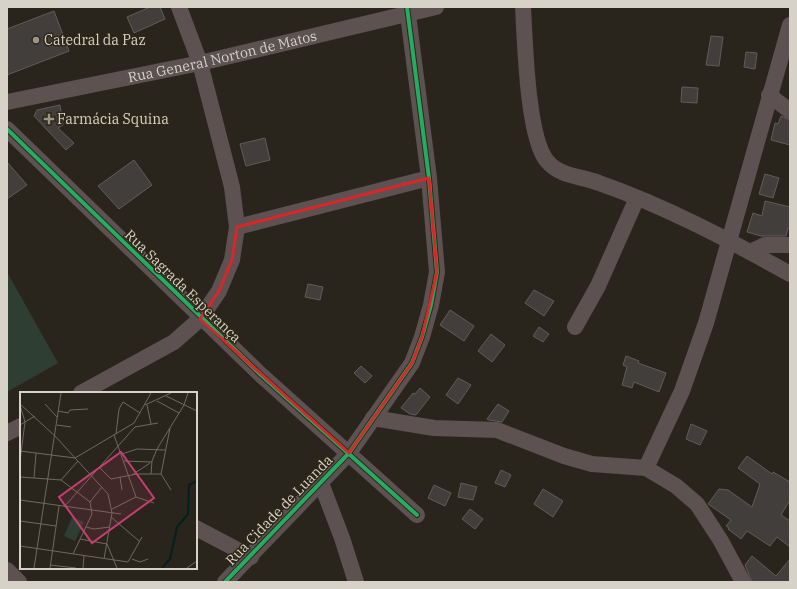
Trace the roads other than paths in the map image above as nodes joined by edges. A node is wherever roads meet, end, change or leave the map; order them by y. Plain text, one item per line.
1 (179, 7) edge
2 (436, 7) edge
3 (523, 7) edge
4 (408, 10) edge
5 (790, 25) edge
6 (200, 63) junction
7 (769, 95) junction
8 (7, 102) edge
9 (790, 111) edge
10 (7, 129) edge
11 (429, 178) junction
12 (637, 198) junction
13 (237, 227) junction
14 (730, 240) junction
15 (790, 245) edge
16 (750, 252) junction
17 (790, 274) edge
18 (200, 319) junction
19 (575, 327) dead end
20 (83, 392) edge
21 (373, 418) junction
22 (20, 426) edge
23 (7, 433) edge
24 (349, 453) junction
25 (646, 468) junction
26 (321, 483) junction
27 (417, 515) dead end
28 (197, 529) edge
29 (251, 556) junction
30 (7, 570) edge
31 (19, 582) edge
32 (225, 582) edge
33 (356, 582) edge
34 (743, 582) edge

1 - 6 street
2 - 4 street, Rua General Norton de Matos
3 - 12 street
4 - 6 street, Rua General Norton de Matos
4 - 11 street, Rua Cidade de Luanda
5 - 7 street
6 - 8 street, Rua General Norton de Matos
6 - 13 street
7 - 9 street
7 - 14 street
10 - 18 street, Rua Sagrada Esperança
11 - 13 street
11 - 21 street, Rua Cidade de Luanda
12 - 14 street
12 - 19 street
13 - 18 street
14 - 16 street
14 - 25 street
15 - 16 street
16 - 17 street
18 - 20 street
18 - 24 street, Rua Sagrada Esperança
21 - 24 street, Rua Cidade de Luanda
21 - 25 street
22 - 23 street
24 - 26 street, Rua Cidade de Luanda
24 - 27 street, Rua Sagrada Esperança
25 - 34 street
26 - 29 street, Rua Cidade de Luanda
26 - 33 street
28 - 29 street
29 - 32 street, Rua Cidade de Luanda
30 - 31 street

